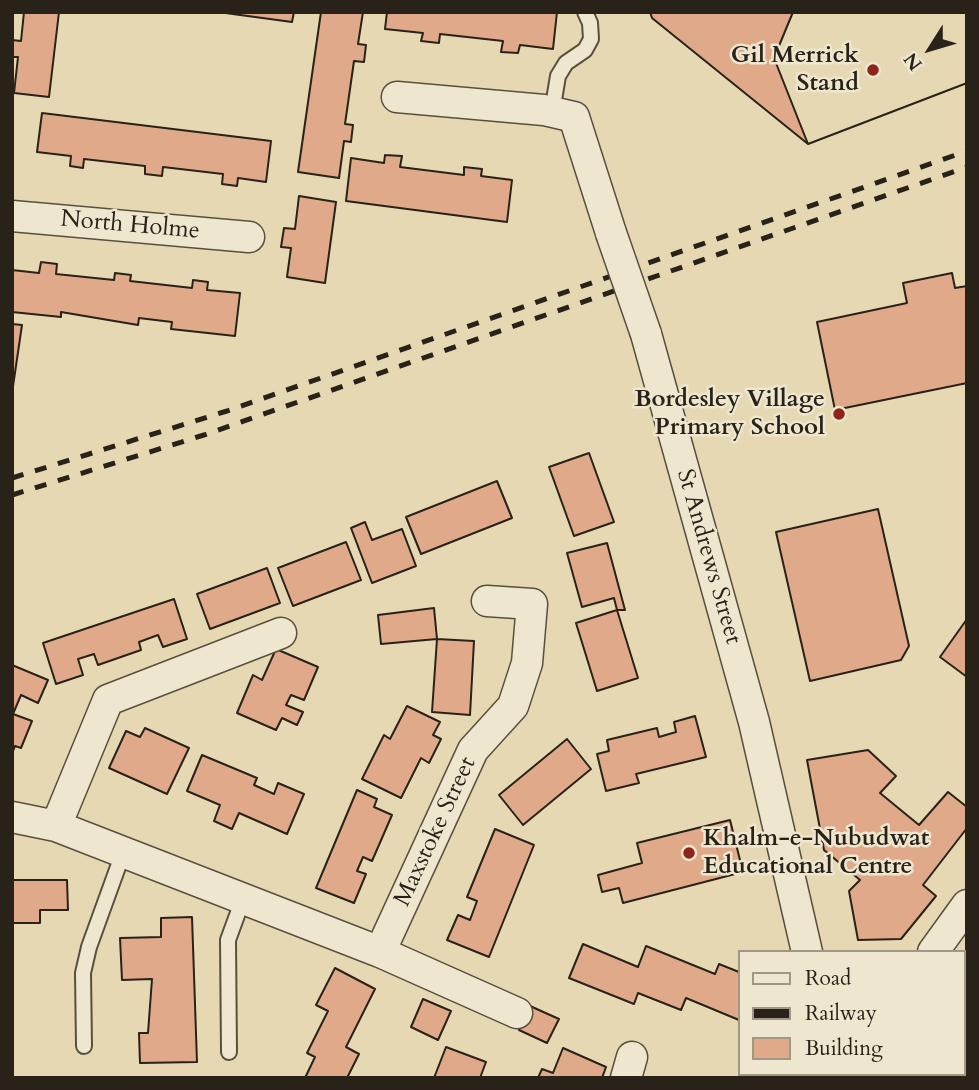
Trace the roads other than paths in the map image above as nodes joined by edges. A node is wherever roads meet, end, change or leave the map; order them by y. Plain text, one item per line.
1 (585, 12) edge
2 (397, 97) dead end
3 (548, 111) junction
4 (12, 216) edge
5 (249, 237) dead end
6 (487, 601) dead end
7 (281, 633) dead end
8 (12, 817) edge
9 (56, 827) junction
10 (123, 853) junction
11 (243, 899) junction
12 (967, 905) edge
13 (807, 950) edge
14 (934, 950) edge
15 (380, 952) junction
16 (517, 1013) dead end
17 (84, 1045) dead end
18 (229, 1052) dead end

1 - 3 lane
2 - 3 street
3 - 13 street, St Andrews Street, bridge
4 - 5 street, North Holme
6 - 15 street, Maxstoke Street
7 - 9 street
8 - 9 street
9 - 10 street
10 - 11 street
10 - 17 lane
11 - 15 street
11 - 18 lane
12 - 14 street
15 - 16 street

